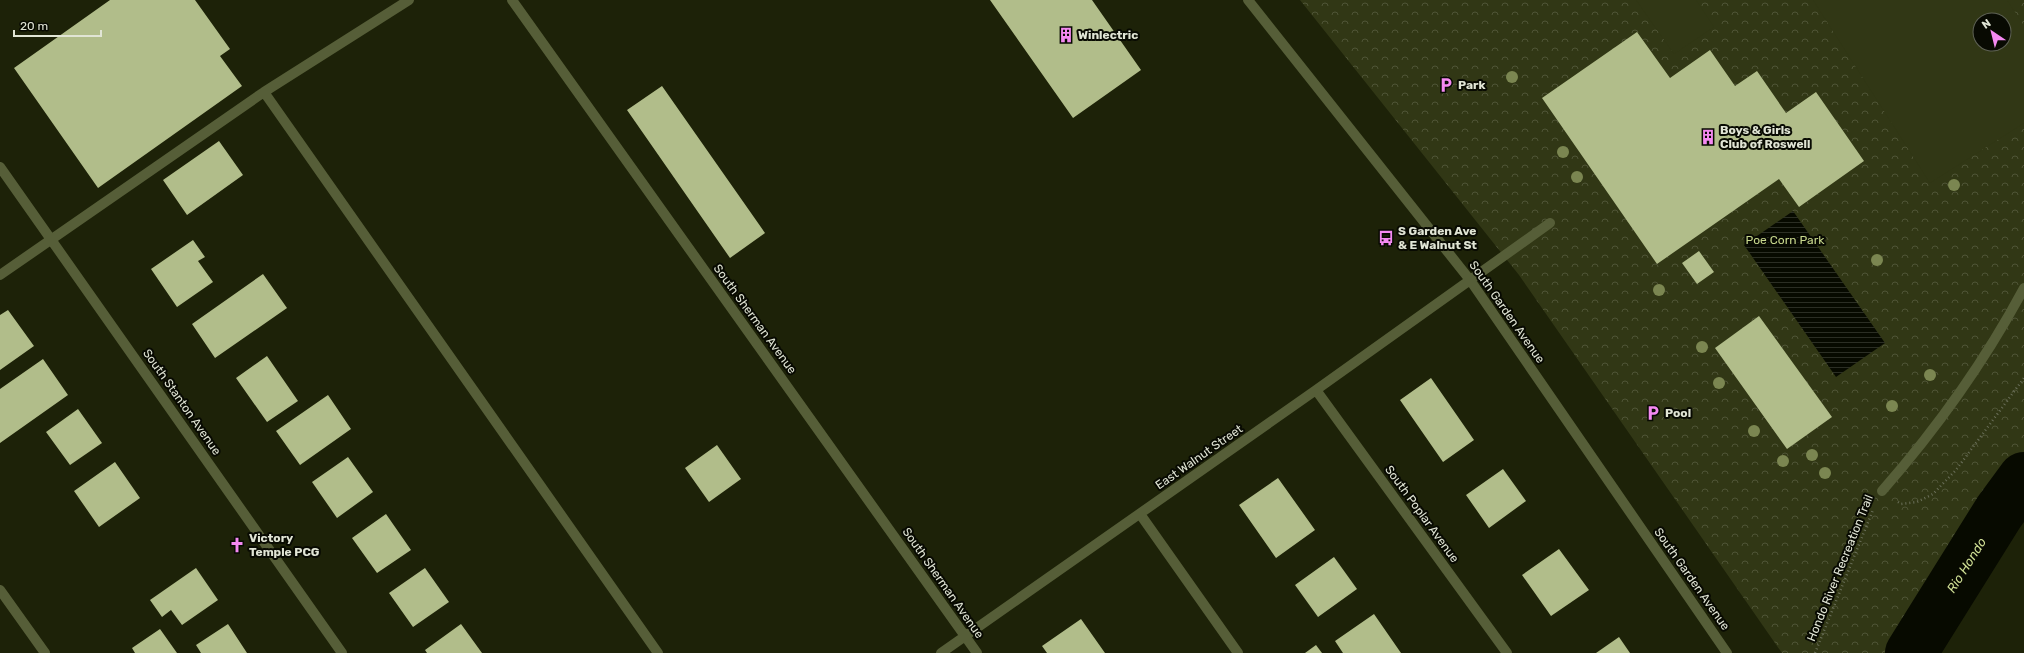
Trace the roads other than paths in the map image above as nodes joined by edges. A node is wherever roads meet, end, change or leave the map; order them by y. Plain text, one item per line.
1 (409, 0) edge
2 (512, 0) edge
3 (1248, 0) edge
4 (264, 92) junction
5 (0, 167) edge
6 (1550, 223) dead end
7 (51, 238) junction
8 (0, 275) edge
9 (1470, 280) junction
10 (2024, 288) edge
11 (1316, 390) junction
12 (1882, 490) road end
13 (1140, 514) junction
14 (0, 590) edge
15 (965, 636) junction
16 (45, 653) edge
17 (342, 653) edge
18 (658, 653) edge
19 (941, 653) edge
20 (977, 653) edge
21 (1238, 653) edge
22 (1507, 653) edge
23 (1727, 653) edge

1 - 4 street
2 - 15 street, South Sherman Avenue
3 - 9 street, South Garden Avenue
4 - 7 street
4 - 18 street
5 - 7 street, South Stanton Avenue
6 - 9 street, East Walnut Street
7 - 8 street
7 - 17 street, South Stanton Avenue
9 - 11 street, East Walnut Street
9 - 23 street, South Garden Avenue
10 - 12 street
11 - 13 street, East Walnut Street
11 - 22 street, South Poplar Avenue
13 - 15 street, East Walnut Street
13 - 21 street
14 - 16 street
15 - 19 street, East Walnut Street
15 - 20 street, South Sherman Avenue

